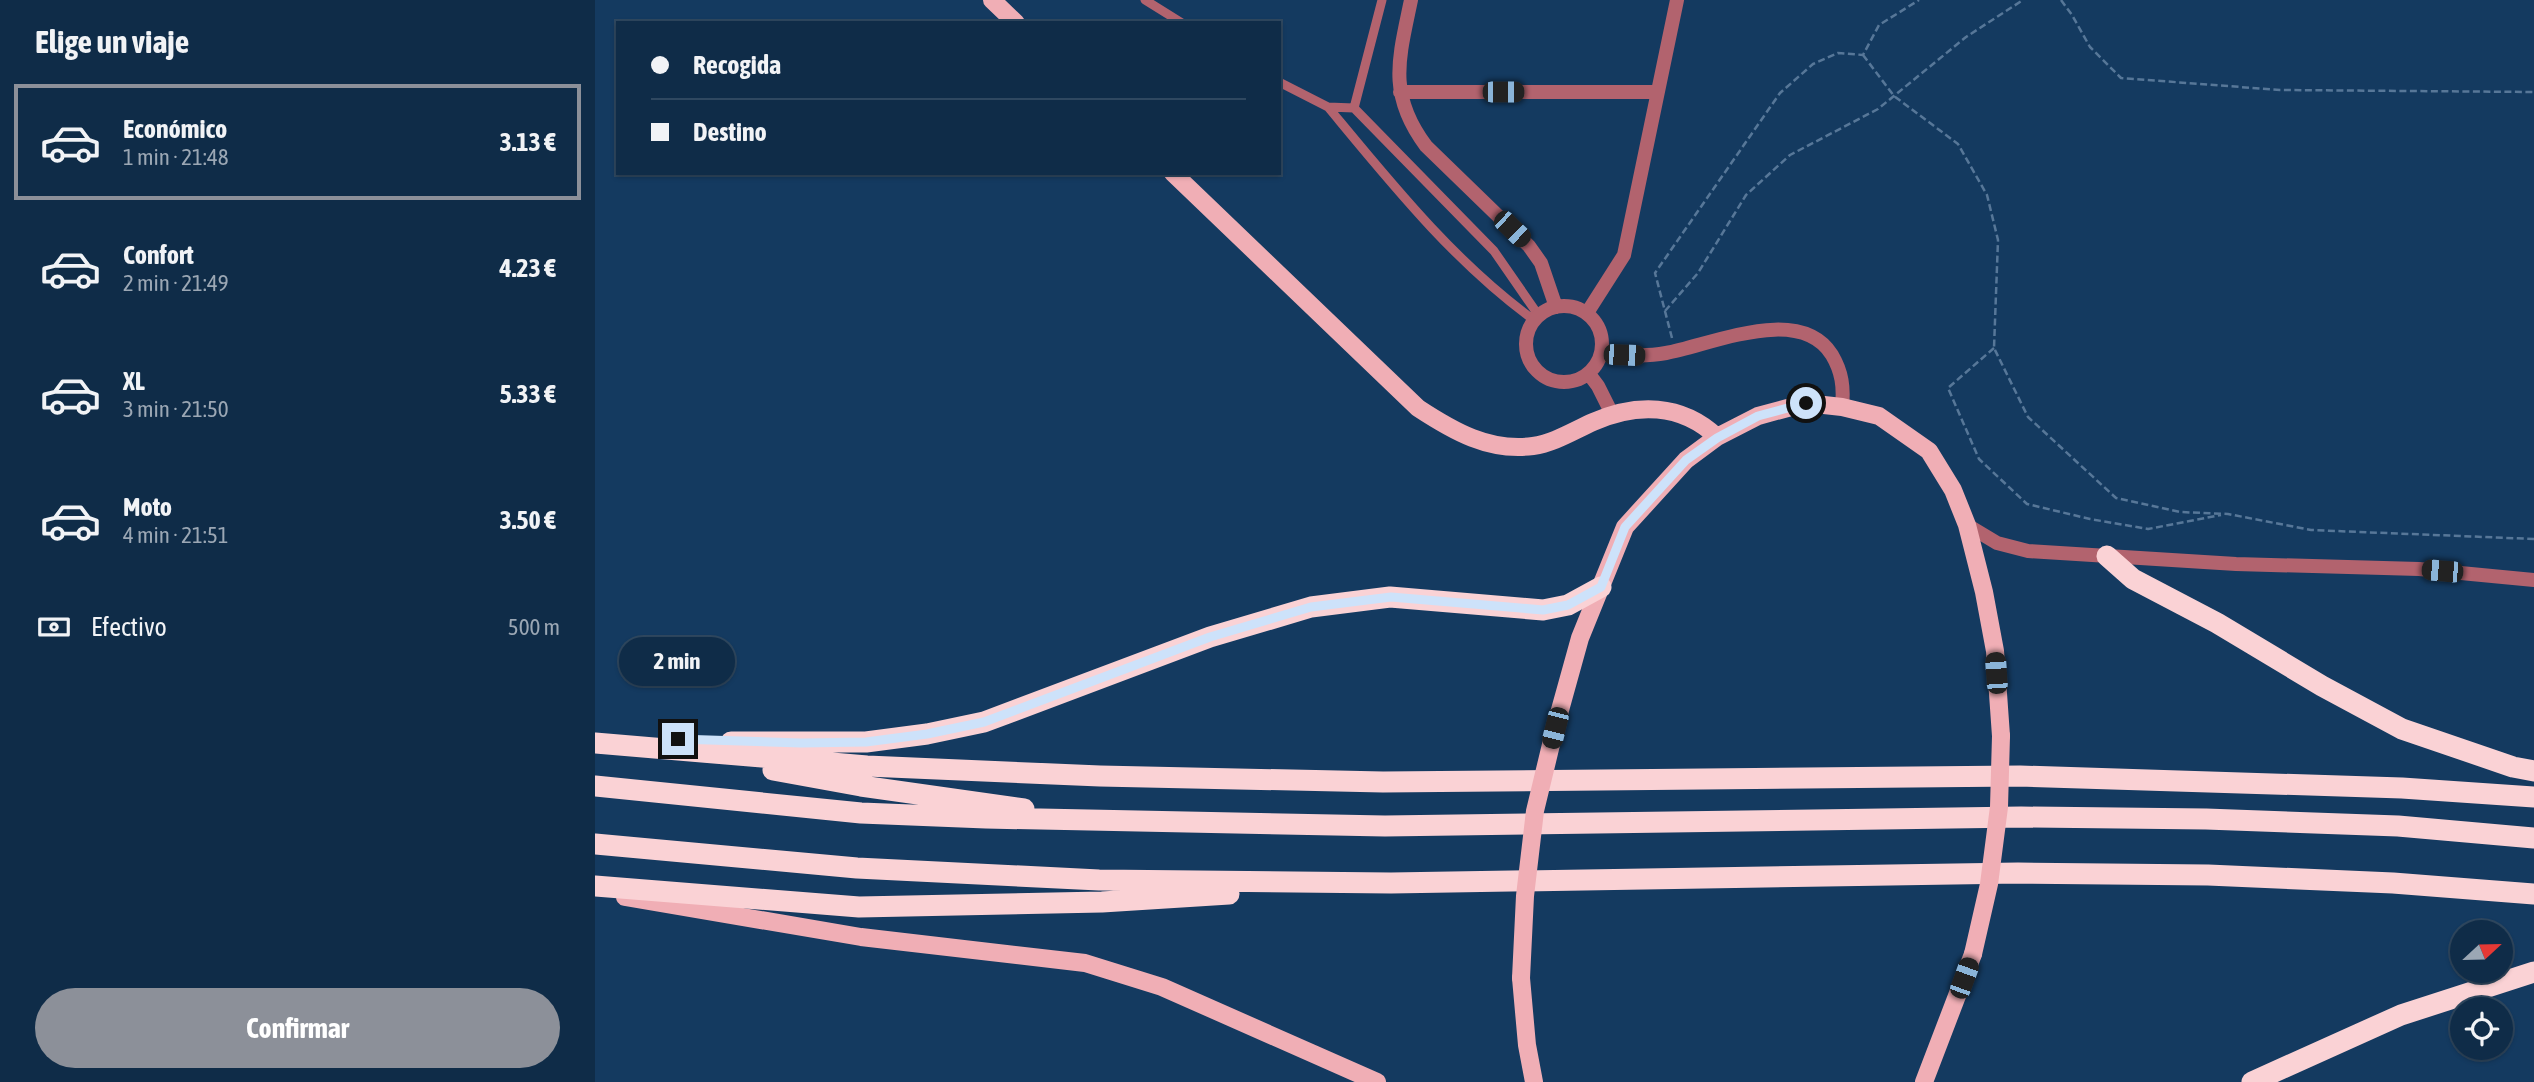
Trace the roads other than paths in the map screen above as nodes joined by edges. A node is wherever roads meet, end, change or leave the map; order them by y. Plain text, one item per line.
1 (992, 0) edge
2 (1145, 0) edge
3 (1382, 0) edge
4 (1411, 0) edge
5 (1677, 0) edge
6 (1014, 21) edge
7 (1179, 21) edge
8 (1281, 83) edge
9 (1400, 92) junction
10 (1658, 92) junction
11 (1328, 107) junction
12 (1354, 108) junction
13 (1175, 175) edge
14 (1556, 307) junction
15 (1587, 313) junction
16 (1537, 318) junction
17 (1602, 354) junction
18 (1589, 374) junction
19 (1842, 407) junction
20 (1612, 414) junction
21 (1717, 438) junction
22 (1967, 525) junction
23 (2107, 556) junction
24 (2534, 580) edge
25 (1601, 587) junction
26 (595, 731) edge
27 (595, 743) edge
28 (648, 748) junction
29 (2534, 771) edge
30 (595, 786) edge
31 (2534, 797) edge
32 (1099, 821) junction
33 (2534, 838) edge
34 (595, 844) edge
35 (1391, 883) junction
36 (595, 886) edge
37 (595, 892) edge
38 (2534, 894) edge
39 (2534, 972) edge
40 (1377, 1082) edge
41 (1534, 1082) edge
42 (1924, 1082) edge
43 (2252, 1082) edge

1 - 6 main road
2 - 7 lane
3 - 12 lane
4 - 9 street
5 - 10 street
8 - 11 lane
9 - 10 street
9 - 14 street
10 - 15 street
11 - 12 lane
11 - 16 lane
12 - 16 lane
13 - 20 main road
14 - 15 street
14 - 16 street
15 - 17 street
16 - 18 street
17 - 18 street
17 - 19 street
18 - 20 street
19 - 21 main road
19 - 22 main road
20 - 21 main road
21 - 25 main road
22 - 23 street
22 - 42 main road, bridge
23 - 24 street
23 - 29 highway
25 - 26 highway
25 - 41 main road, bridge
27 - 28 highway
28 - 31 highway
28 - 32 highway
30 - 32 highway
32 - 33 highway
34 - 35 highway
35 - 36 highway
35 - 38 highway
37 - 40 main road
39 - 43 highway

